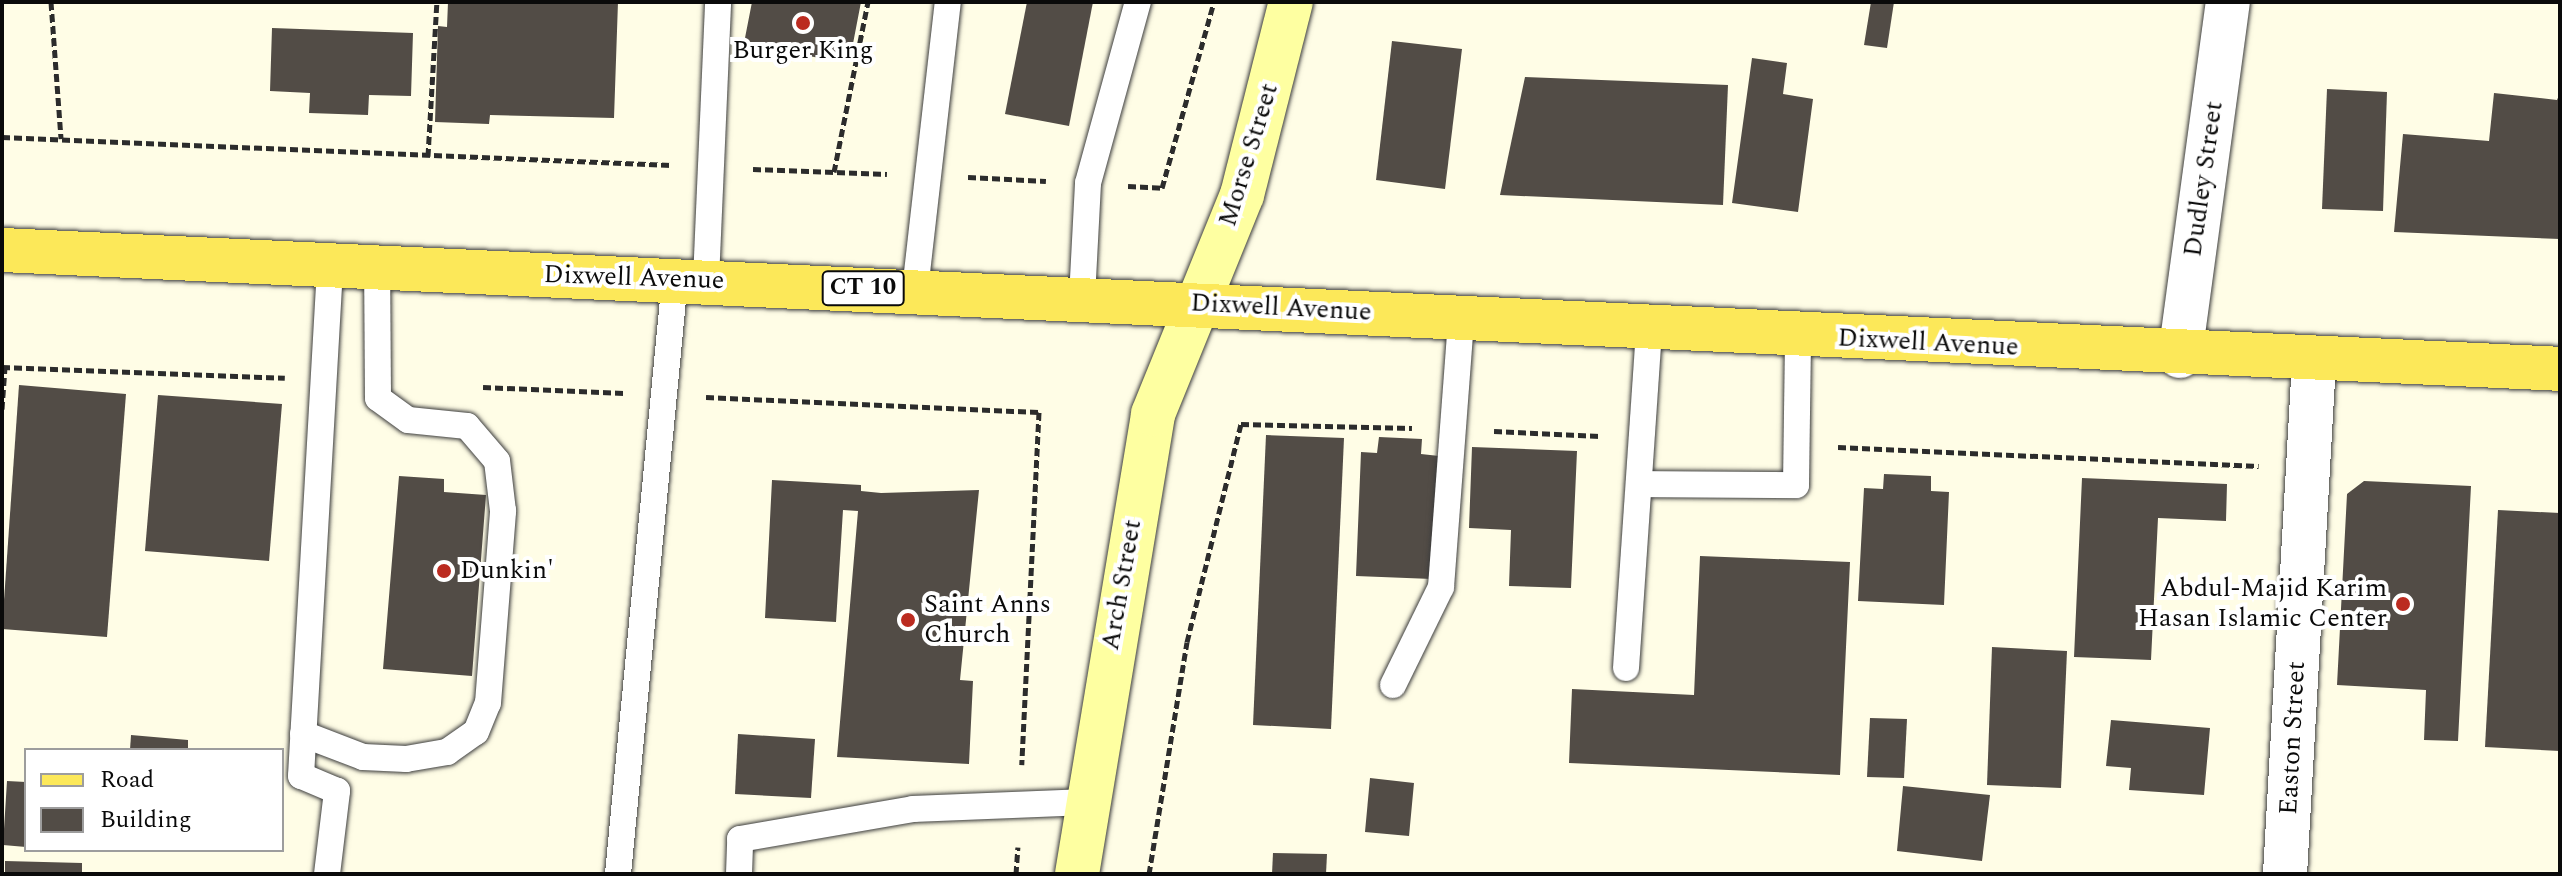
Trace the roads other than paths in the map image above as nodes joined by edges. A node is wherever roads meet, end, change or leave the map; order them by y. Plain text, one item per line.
1 (718, 2) edge
2 (948, 2) edge
3 (1138, 2) edge
4 (1291, 2) edge
5 (2228, 2) edge
6 (2, 250) edge
7 (330, 269) junction
8 (377, 270) junction
9 (690, 280) junction
10 (915, 290) junction
11 (1082, 298) junction
12 (1195, 304) junction
13 (1461, 318) junction
14 (1649, 328) junction
15 (1798, 335) junction
16 (2180, 356) junction
17 (2314, 362) junction
18 (2560, 369) edge
19 (1639, 484) junction
20 (1626, 668) dead end
21 (1393, 685) dead end
22 (303, 734) junction
23 (1087, 802) junction
24 (327, 874) edge
25 (618, 874) edge
26 (739, 874) edge
27 (1077, 874) edge
28 (2285, 874) edge

1 - 9 lane
2 - 10 lane
3 - 11 lane
4 - 12 main road, Morse Street
5 - 16 street, Dudley Street
6 - 7 main road, Dixwell Avenue / CT 10
7 - 8 main road, Dixwell Avenue / CT 10
7 - 22 lane
8 - 9 main road, Dixwell Avenue / CT 10
8 - 22 lane
9 - 10 main road, Dixwell Avenue / CT 10
9 - 25 lane
10 - 11 main road, Dixwell Avenue / CT 10
11 - 12 main road, Dixwell Avenue / CT 10
12 - 13 main road, Dixwell Avenue
12 - 23 main road, Arch Street
13 - 14 main road, Dixwell Avenue
13 - 21 lane
14 - 15 main road, Dixwell Avenue
14 - 19 lane
15 - 16 main road, Dixwell Avenue
15 - 19 lane
16 - 17 main road, Dixwell Avenue
17 - 18 main road, Dixwell Avenue
17 - 28 street, Easton Street
19 - 20 lane
22 - 24 lane
23 - 26 lane
23 - 27 main road, Arch Street

